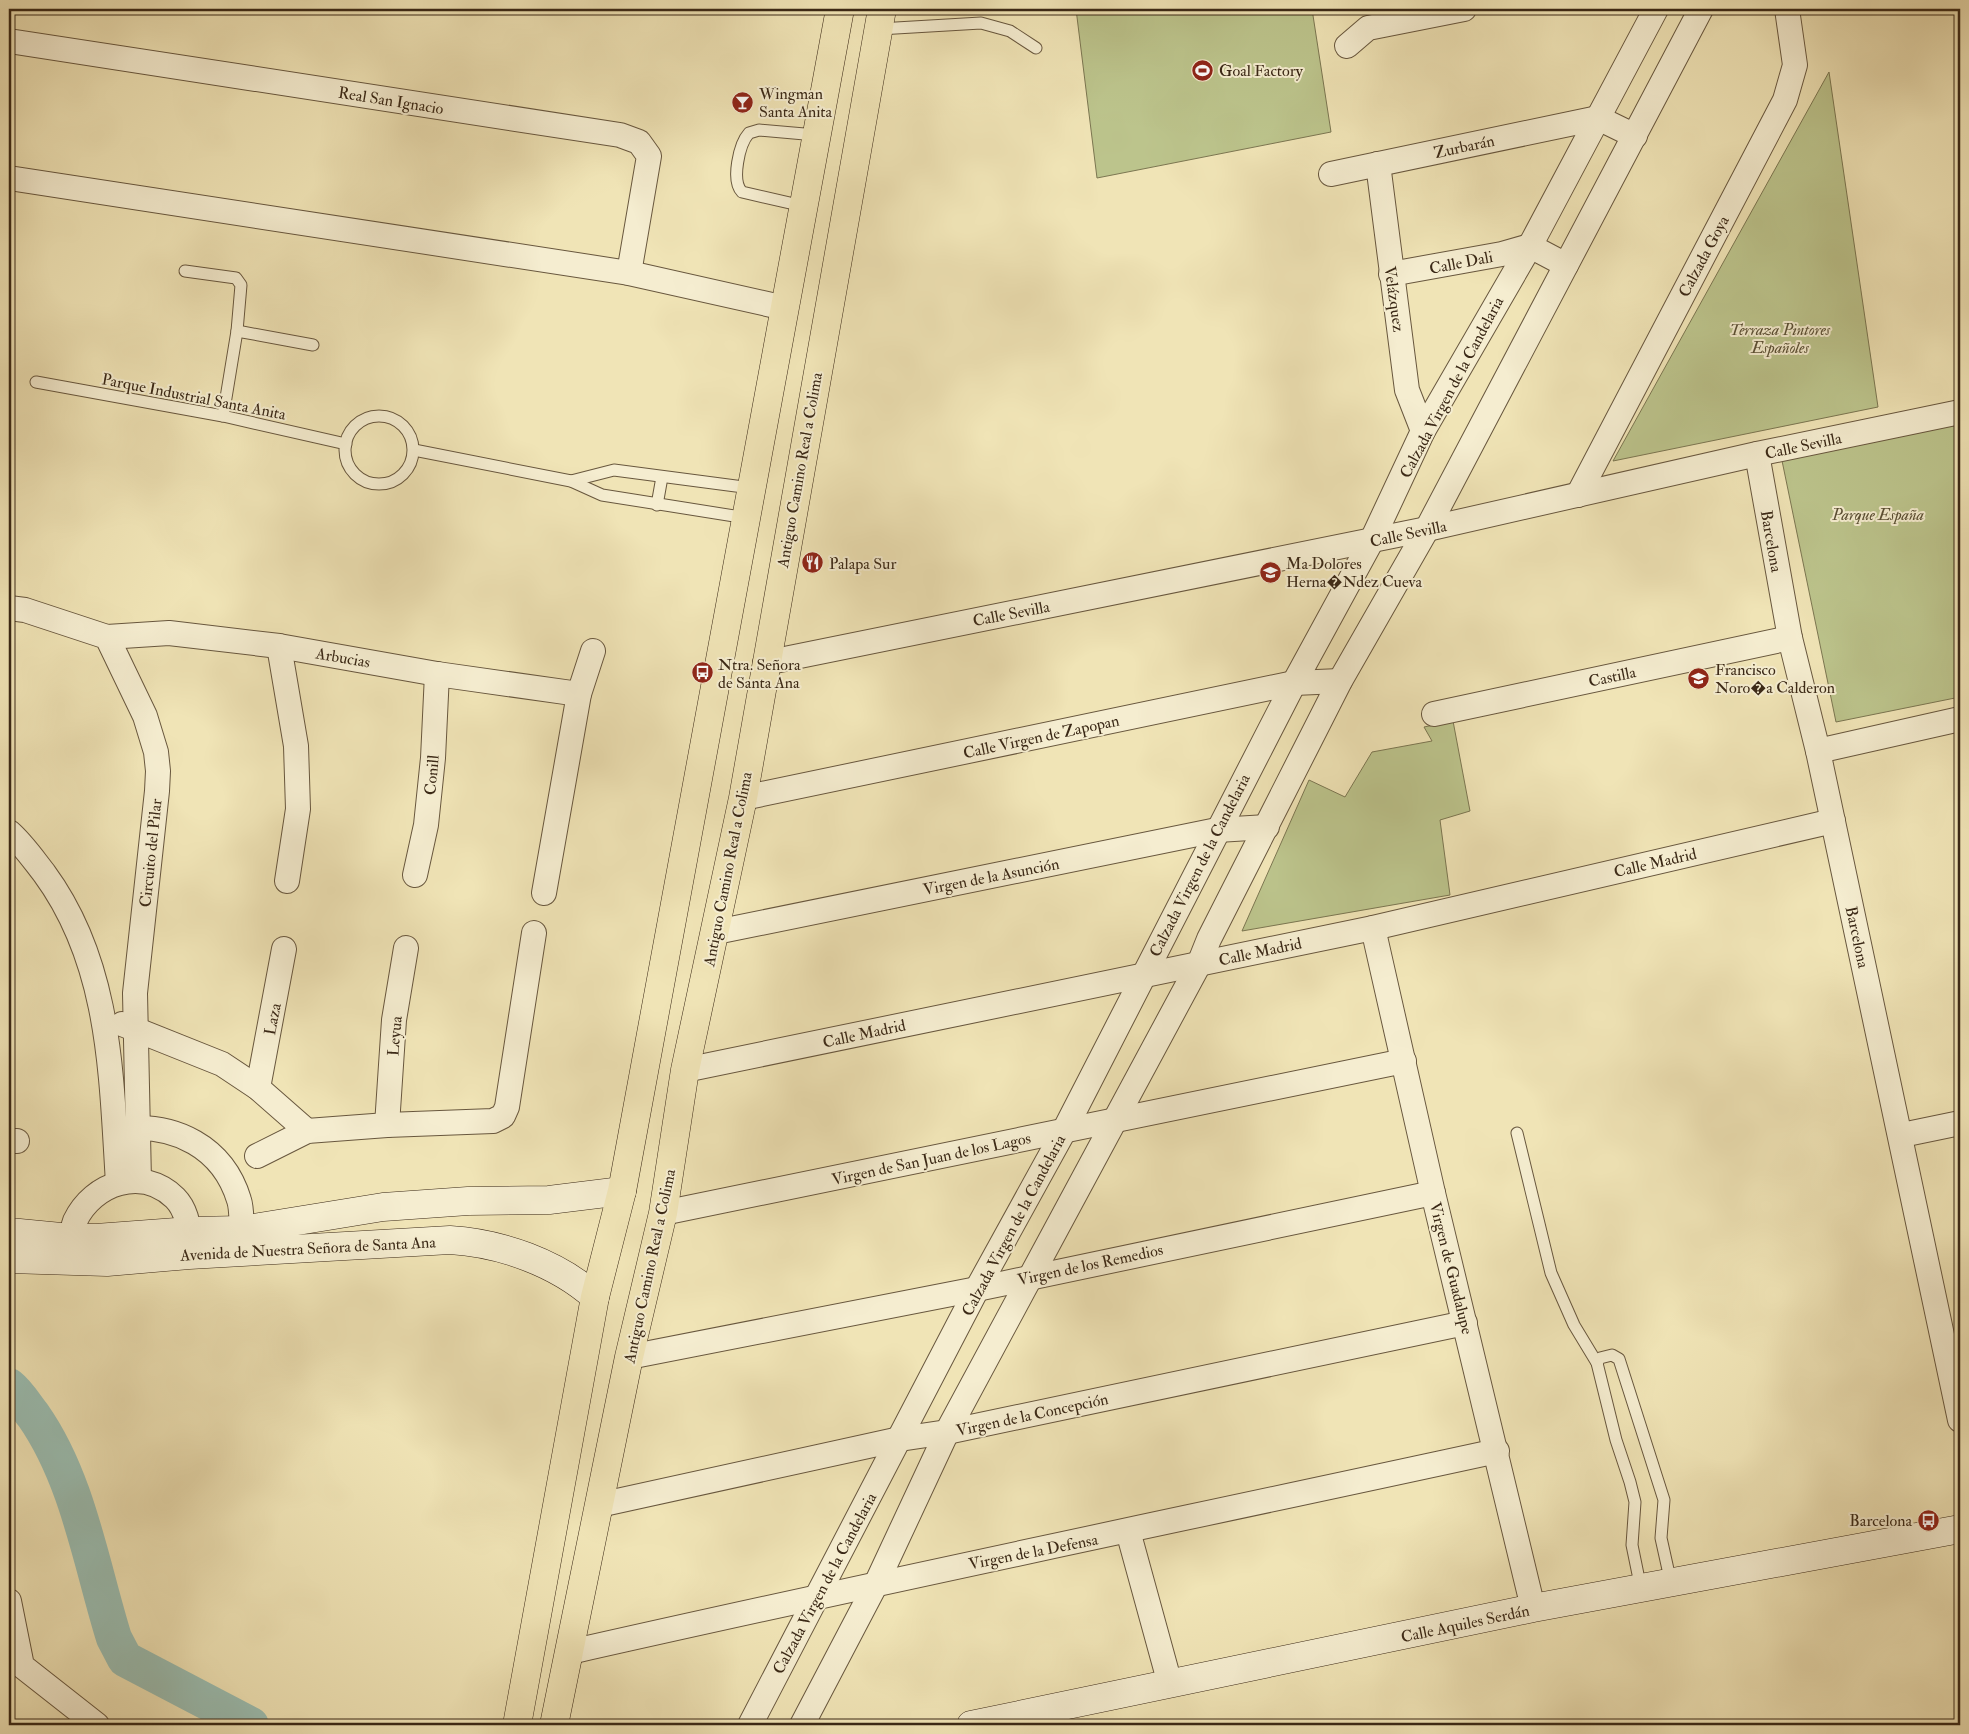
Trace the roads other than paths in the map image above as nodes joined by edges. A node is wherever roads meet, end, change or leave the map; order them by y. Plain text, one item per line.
1 (840, 9) edge
2 (1464, 9) edge
3 (1656, 9) edge
4 (1702, 9) edge
5 (1787, 9) edge
6 (1367, 18) edge
7 (880, 19) edge
8 (9, 41) edge
9 (1347, 46) dead end
10 (1036, 48) dead end
11 (1598, 118) junction
12 (816, 136) junction
13 (1635, 136) junction
14 (1378, 164) junction
15 (1331, 174) dead end
16 (9, 178) edge
17 (803, 206) junction
18 (1530, 246) junction
19 (1566, 265) junction
20 (185, 271) dead end
21 (628, 273) junction
22 (1392, 274) junction
23 (785, 308) junction
24 (237, 331) junction
25 (313, 345) dead end
26 (36, 382) dead end
27 (1960, 412) edge
28 (223, 416) junction
29 (1423, 431) junction
30 (346, 444) junction
31 (414, 450) junction
32 (1756, 454) junction
33 (662, 477) junction
34 (571, 481) junction
35 (753, 488) junction
36 (1578, 494) junction
37 (657, 504) junction
38 (748, 518) junction
39 (1427, 529) junction
40 (1372, 540) junction
41 (9, 608) edge
42 (107, 638) junction
43 (1790, 638) junction
44 (279, 646) junction
45 (592, 651) dead end
46 (765, 663) junction
47 (437, 674) junction
48 (1340, 681) junction
49 (1294, 682) junction
50 (579, 694) junction
51 (1434, 714) dead end
52 (1960, 720) edge
53 (1818, 751) junction
54 (743, 798) junction
55 (1833, 820) junction
56 (1267, 827) junction
57 (1217, 830) junction
58 (9, 832) edge
59 (414, 875) dead end
60 (287, 881) dead end
61 (544, 892) dead end
62 (1373, 928) junction
63 (716, 932) junction
64 (534, 933) dead end
65 (406, 948) dead end
66 (284, 949) dead end
67 (1199, 964) junction
68 (1142, 976) junction
69 (104, 1017) junction
70 (135, 1028) junction
71 (1404, 1061) junction
72 (685, 1070) junction
73 (258, 1088) junction
74 (1117, 1119) junction
75 (1960, 1123) edge
76 (387, 1125) junction
77 (127, 1128) junction
78 (1064, 1131) junction
79 (307, 1132) junction
80 (1517, 1133) dead end
81 (1902, 1135) junction
82 (258, 1156) dead end
83 (128, 1182) junction
84 (622, 1191) junction
85 (1433, 1193) junction
86 (663, 1213) junction
87 (352, 1214) junction
88 (242, 1230) junction
89 (9, 1232) edge
90 (190, 1243) junction
91 (356, 1247) junction
92 (71, 1250) junction
93 (9, 1259) edge
94 (1031, 1276) junction
95 (977, 1289) junction
96 (595, 1297) junction
97 (1465, 1323) junction
98 (629, 1357) junction
99 (1597, 1364) junction
100 (1960, 1420) edge
101 (947, 1432) junction
102 (900, 1439) junction
103 (1497, 1451) junction
104 (599, 1505) junction
105 (1960, 1529) edge
106 (1128, 1531) junction
107 (877, 1582) junction
108 (1670, 1584) junction
109 (1641, 1589) junction
110 (542, 1592) junction
111 (818, 1596) junction
112 (9, 1601) edge
113 (1534, 1608) junction
114 (570, 1652) junction
115 (15, 1673) edge
116 (1170, 1684) junction
117 (97, 1725) edge
118 (505, 1725) edge
119 (517, 1725) edge
120 (554, 1725) edge
121 (750, 1725) edge
122 (802, 1725) edge
123 (971, 1725) edge

1 - 12 main road
2 - 6 street
3 - 11 street, Calzada Virgen de la Candelaria
4 - 13 street
5 - 36 street, Calzada Goya
6 - 9 street
7 - 10 lane
7 - 46 main road, Antiguo Camino Real a Colima
8 - 21 street, Real San Ignacio
11 - 13 street
11 - 14 street, Zurbarán
11 - 18 street, Calzada Virgen de la Candelaria
12 - 17 main road
12 - 17 lane
13 - 19 street
14 - 15 street, Zurbarán
14 - 22 street, Velázquez
16 - 21 street
17 - 23 main road
18 - 19 street
18 - 22 street, Calle Dali
18 - 29 street, Calzada Virgen de la Candelaria
19 - 39 street
20 - 24 lane
21 - 23 street
22 - 29 street, Velázquez
23 - 35 main road
24 - 25 lane
24 - 28 lane
26 - 28 lane, Parque Industrial Santa Anita
27 - 32 street, Calle Sevilla
28 - 30 lane, Parque Industrial Santa Anita
29 - 40 street, Calzada Virgen de la Candelaria
30 - 31 lane
30 - 31 lane
31 - 34 lane
32 - 36 street, Calle Sevilla
32 - 43 street, Barcelona
33 - 34 lane
33 - 35 lane
33 - 37 lane
34 - 37 lane
35 - 38 main road
36 - 39 street, Calle Sevilla
37 - 38 lane
38 - 84 main road
39 - 40 street, Calle Sevilla
39 - 48 street
40 - 46 street, Calle Sevilla
40 - 49 street, Calzada Virgen de la Candelaria
41 - 42 street
42 - 44 street, Arbucias
42 - 70 street, Circuito del Pilar
43 - 51 street, Castilla
43 - 53 street, Barcelona
44 - 47 street, Arbucias
44 - 60 street
45 - 50 street
46 - 54 main road, Antiguo Camino Real a Colima
47 - 50 street, Arbucias
47 - 59 street, Conill
48 - 49 street, Calle Virgen de Zapopan
48 - 56 street
49 - 54 street, Calle Virgen de Zapopan
49 - 57 street, Calzada Virgen de la Candelaria
50 - 61 street
52 - 53 street
53 - 55 street, Barcelona
54 - 63 main road, Antiguo Camino Real a Colima
55 - 62 street, Calle Madrid
55 - 81 street, Barcelona
56 - 57 street, Virgen de la Asunción
56 - 67 street
57 - 63 street, Virgen de la Asunción
57 - 68 street, Calzada Virgen de la Candelaria
58 - 69 street, Circuito del Pilar
62 - 67 street, Calle Madrid
62 - 71 street, Virgen de Guadalupe
63 - 72 main road, Antiguo Camino Real a Colima
64 - 76 street
65 - 76 street, Leyua
66 - 73 street, Laza
67 - 68 street, Calle Madrid
67 - 74 street
68 - 72 street, Calle Madrid
68 - 78 street, Calzada Virgen de la Candelaria
69 - 70 street
69 - 77 street, Circuito del Pilar
70 - 73 street
70 - 77 street, Circuito del Pilar
71 - 74 street, Virgen de San Juan de los Lagos
71 - 85 street, Virgen de Guadalupe
72 - 86 main road, Antiguo Camino Real a Colima
73 - 79 street
74 - 78 street, Virgen de San Juan de los Lagos
74 - 94 street
75 - 81 street
76 - 79 street
77 - 83 street, Circuito del Pilar
77 - 88 street
78 - 86 street, Virgen de San Juan de los Lagos
78 - 95 street, Calzada Virgen de la Candelaria
79 - 82 street
80 - 99 lane
81 - 100 street, Barcelona
83 - 90 street
83 - 92 street
84 - 87 street, Avenida de Nuestra Señora de Santa Ana
84 - 96 main road
85 - 94 street, Virgen de los Remedios
85 - 97 street, Virgen de Guadalupe
86 - 98 main road, Antiguo Camino Real a Colima
87 - 88 street, Avenida de Nuestra Señora de Santa Ana
87 - 91 street
88 - 90 street, Avenida de Nuestra Señora de Santa Ana
89 - 92 street, Avenida de Nuestra Señora de Santa Ana
90 - 91 street, Avenida de Nuestra Señora de Santa Ana
90 - 92 street, Avenida de Nuestra Señora de Santa Ana
91 - 96 street, Avenida de Nuestra Señora de Santa Ana
92 - 93 street, Avenida de Nuestra Señora de Santa Ana
94 - 95 street, Virgen de los Remedios
94 - 101 street
95 - 98 street, Virgen de los Remedios
95 - 102 street, Calzada Virgen de la Candelaria
96 - 110 main road
97 - 101 street, Virgen de la Concepción
97 - 103 street, Virgen de Guadalupe
98 - 104 main road, Antiguo Camino Real a Colima
99 - 108 lane
99 - 109 lane
101 - 102 street, Virgen de la Concepción
101 - 107 street
102 - 104 street, Virgen de la Concepción
102 - 111 street, Calzada Virgen de la Candelaria
103 - 106 street, Virgen de la Defensa
103 - 113 street, Virgen de Guadalupe
104 - 114 main road, Antiguo Camino Real a Colima
105 - 108 street, Calle Aquiles Serdán
106 - 107 street, Virgen de la Defensa
106 - 116 street
107 - 111 street, Virgen de la Defensa
107 - 122 street
108 - 109 street, Calle Aquiles Serdán
109 - 113 street, Calle Aquiles Serdán
110 - 118 main road
110 - 119 main road
111 - 114 street, Virgen de la Defensa
111 - 121 street, Calzada Virgen de la Candelaria
112 - 115 street
113 - 116 street, Calle Aquiles Serdán
114 - 120 main road, Antiguo Camino Real a Colima
115 - 117 street
116 - 123 street, Calle Aquiles Serdán

